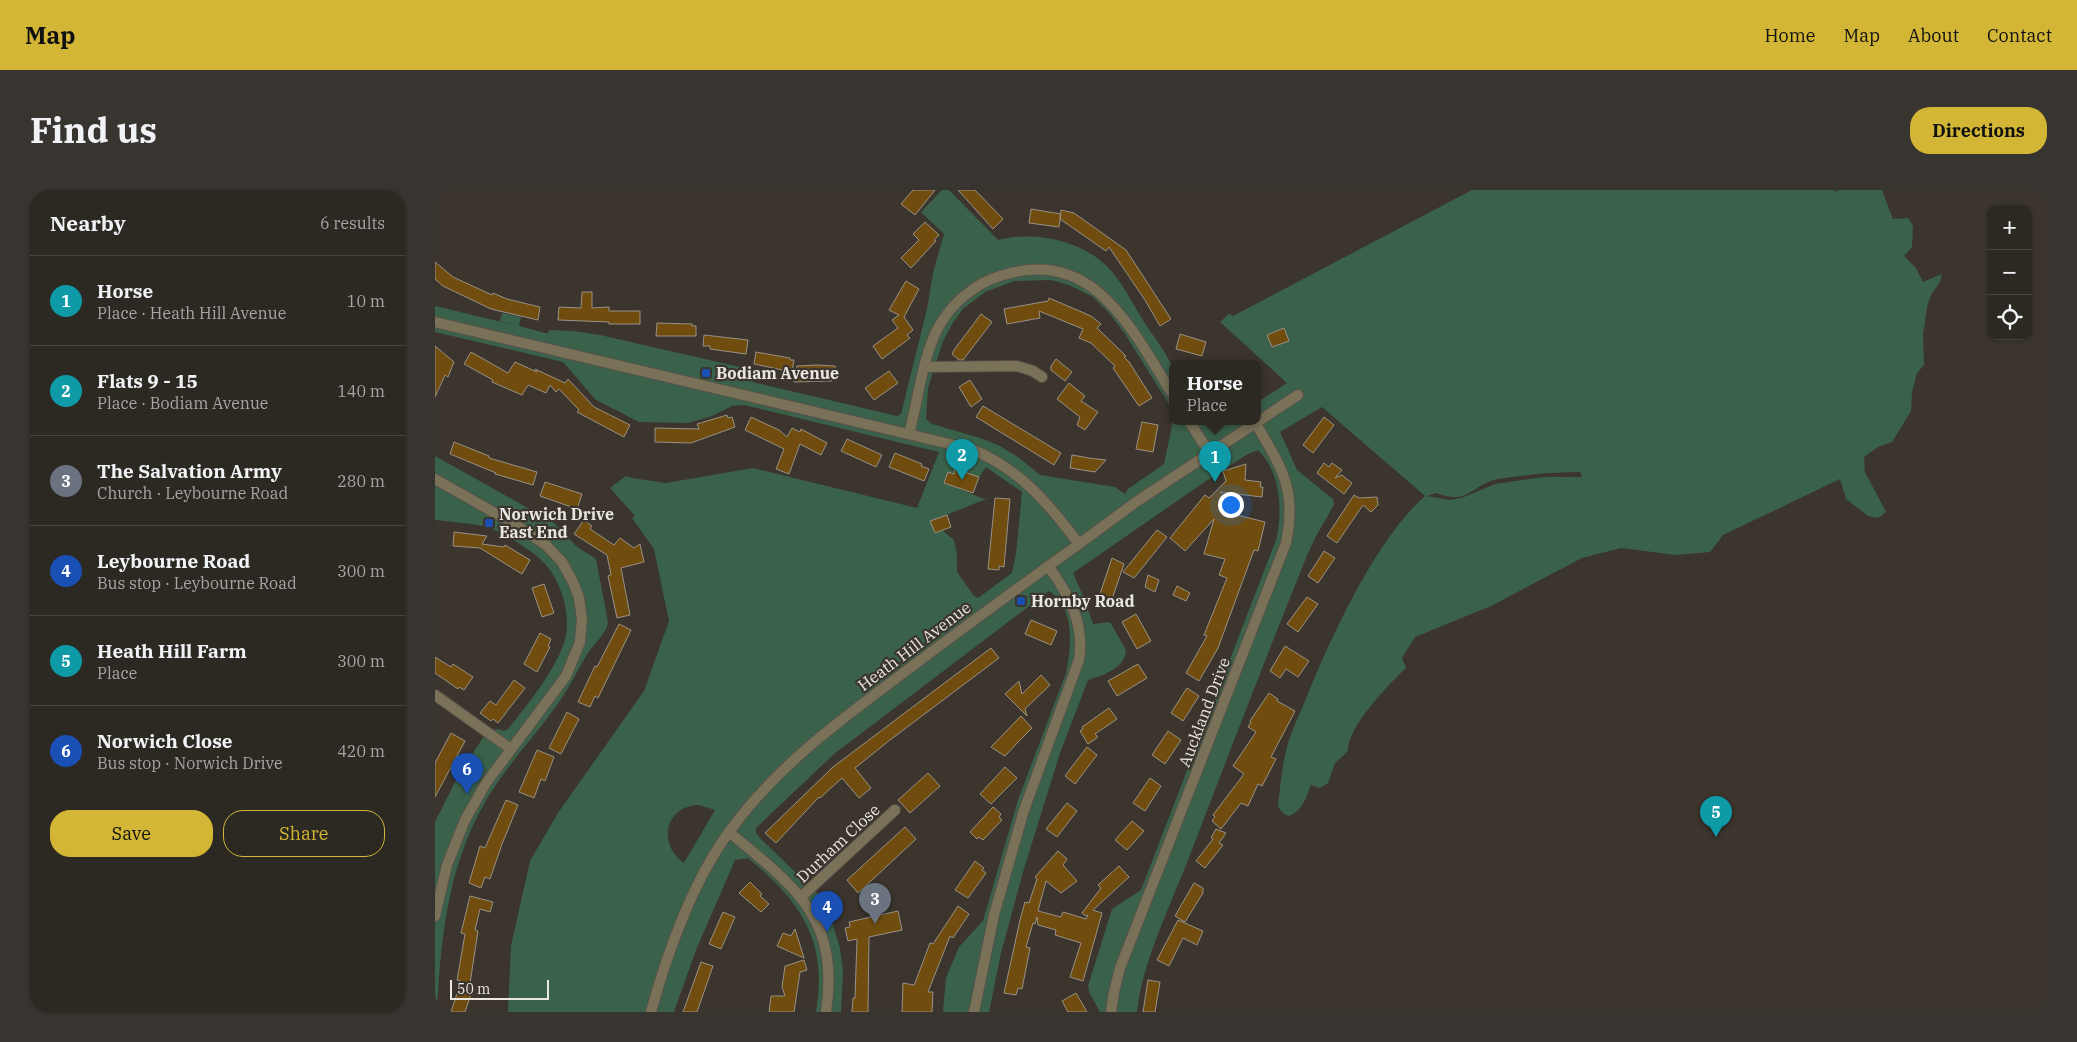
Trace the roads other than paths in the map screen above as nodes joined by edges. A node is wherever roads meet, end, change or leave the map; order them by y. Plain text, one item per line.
1 (435, 322) edge
2 (925, 367) junction
3 (1042, 377) dead end
4 (1169, 389) edge
5 (1298, 395) dead end
6 (1261, 421) edge
7 (1192, 425) edge
8 (1254, 425) edge
9 (1257, 425) edge
10 (909, 434) junction
11 (1211, 454) junction
12 (435, 479) edge
13 (1079, 544) junction
14 (1048, 566) junction
15 (435, 695) edge
16 (511, 748) junction
17 (895, 810) dead end
18 (729, 832) junction
19 (801, 897) junction
20 (435, 916) edge
21 (651, 1012) edge
22 (826, 1012) edge
23 (974, 1012) edge
24 (1111, 1012) edge

1 - 10 street
2 - 3 street
2 - 4 street
2 - 10 street
5 - 6 street, Heath Hill Avenue
7 - 11 street
8 - 11 street, Heath Hill Avenue
9 - 24 street, Auckland Drive
10 - 13 street
11 - 13 street, Heath Hill Avenue
12 - 16 street
13 - 14 street, Heath Hill Avenue
14 - 18 street, Heath Hill Avenue
14 - 23 street
15 - 16 street
16 - 20 street
17 - 19 street, Durham Close
18 - 19 street
18 - 21 street, Heath Hill Avenue
19 - 22 street

